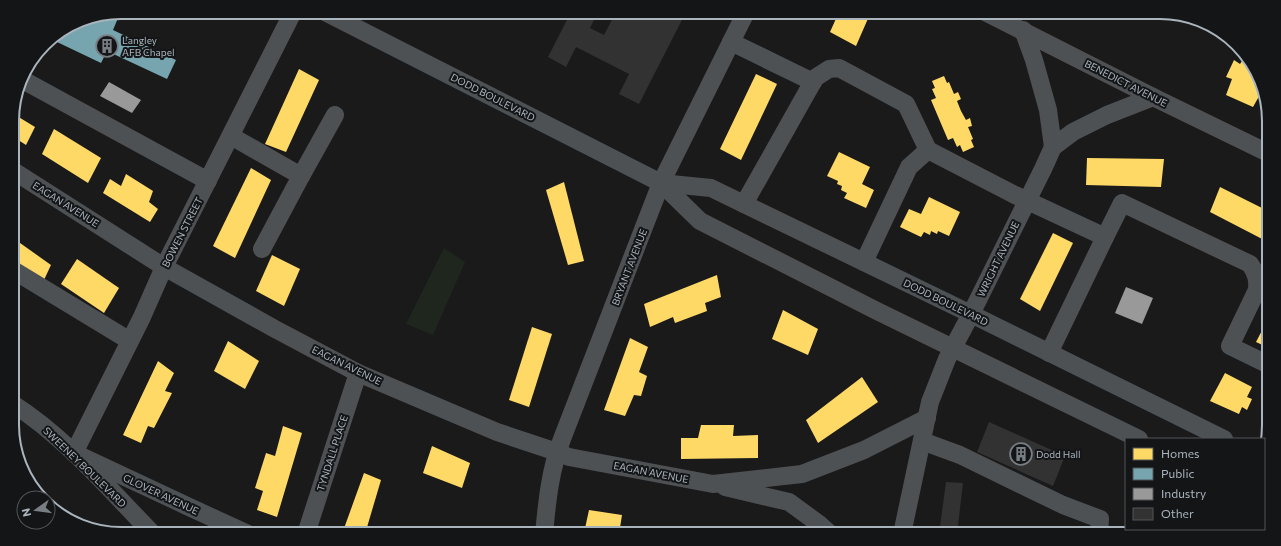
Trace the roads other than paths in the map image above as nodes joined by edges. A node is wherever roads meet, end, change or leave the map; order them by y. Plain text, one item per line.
1 (290, 19) edge
2 (339, 19) edge
3 (742, 19) edge
4 (1000, 19) edge
5 (1023, 30) junction
6 (731, 42) junction
7 (27, 82) edge
8 (813, 82) junction
9 (1153, 97) junction
10 (335, 115) dead end
11 (231, 136) junction
12 (1053, 147) junction
13 (928, 150) junction
14 (1262, 150) edge
15 (19, 174) edge
16 (301, 176) junction
17 (208, 181) junction
18 (661, 182) junction
19 (1027, 201) junction
20 (744, 204) junction
21 (1105, 237) junction
22 (262, 249) dead end
23 (864, 262) junction
24 (164, 266) junction
25 (19, 274) edge
26 (971, 314) junction
27 (130, 341) junction
28 (953, 348) junction
29 (1049, 353) junction
30 (1262, 362) edge
31 (358, 373) junction
32 (19, 408) edge
33 (927, 418) junction
34 (1137, 438) edge
35 (1222, 438) edge
36 (922, 440) junction
37 (557, 452) junction
38 (74, 453) junction
39 (713, 484) junction
40 (146, 527) edge
41 (233, 527) edge
42 (308, 527) edge
43 (545, 527) edge
44 (822, 527) edge
45 (903, 527) edge
46 (1099, 527) edge

1 - 11 street, BOWEN STREET
2 - 18 street, DODD BOULEVARD
3 - 6 street, BRYANT AVENUE
4 - 5 street, BENEDICT AVENUE
5 - 9 street, BENEDICT AVENUE
5 - 12 street
6 - 8 street
6 - 18 street, BRYANT AVENUE
7 - 17 street
8 - 13 street
8 - 20 street
9 - 12 street, WRIGHT AVENUE
9 - 14 street, BENEDICT AVENUE
10 - 16 street
11 - 16 street
11 - 17 street, BOWEN STREET
12 - 19 street, WRIGHT AVENUE
13 - 19 street
13 - 23 street
15 - 24 street, EAGAN AVENUE
16 - 22 street
17 - 24 street, BOWEN STREET
18 - 20 street, DODD BOULEVARD
18 - 28 street, DODD BOULEVARD
18 - 37 street, BRYANT AVENUE
19 - 21 street
19 - 26 street, WRIGHT AVENUE
20 - 23 street, DODD BOULEVARD
21 - 29 street
21 - 30 street
23 - 26 street, DODD BOULEVARD
24 - 27 street, BOWEN STREET
24 - 31 street, EAGAN AVENUE
25 - 27 street
26 - 28 street, WRIGHT AVENUE
26 - 29 street, DODD BOULEVARD
27 - 38 street, BOWEN STREET
28 - 33 street, WRIGHT AVENUE
28 - 34 street, DODD BOULEVARD
29 - 35 street, DODD BOULEVARD
31 - 37 street, EAGAN AVENUE
31 - 42 street, TYNDALL PLACE
32 - 38 street, SWEENEY BOULEVARD
33 - 36 street, WRIGHT AVENUE
33 - 39 street, EAGAN AVENUE
36 - 45 street, WRIGHT AVENUE
36 - 46 street
37 - 39 street, EAGAN AVENUE
37 - 43 street, BRYANT AVENUE
38 - 40 street, SWEENEY BOULEVARD
38 - 41 street, GLOVER AVENUE
39 - 44 street, EAGAN AVENUE

